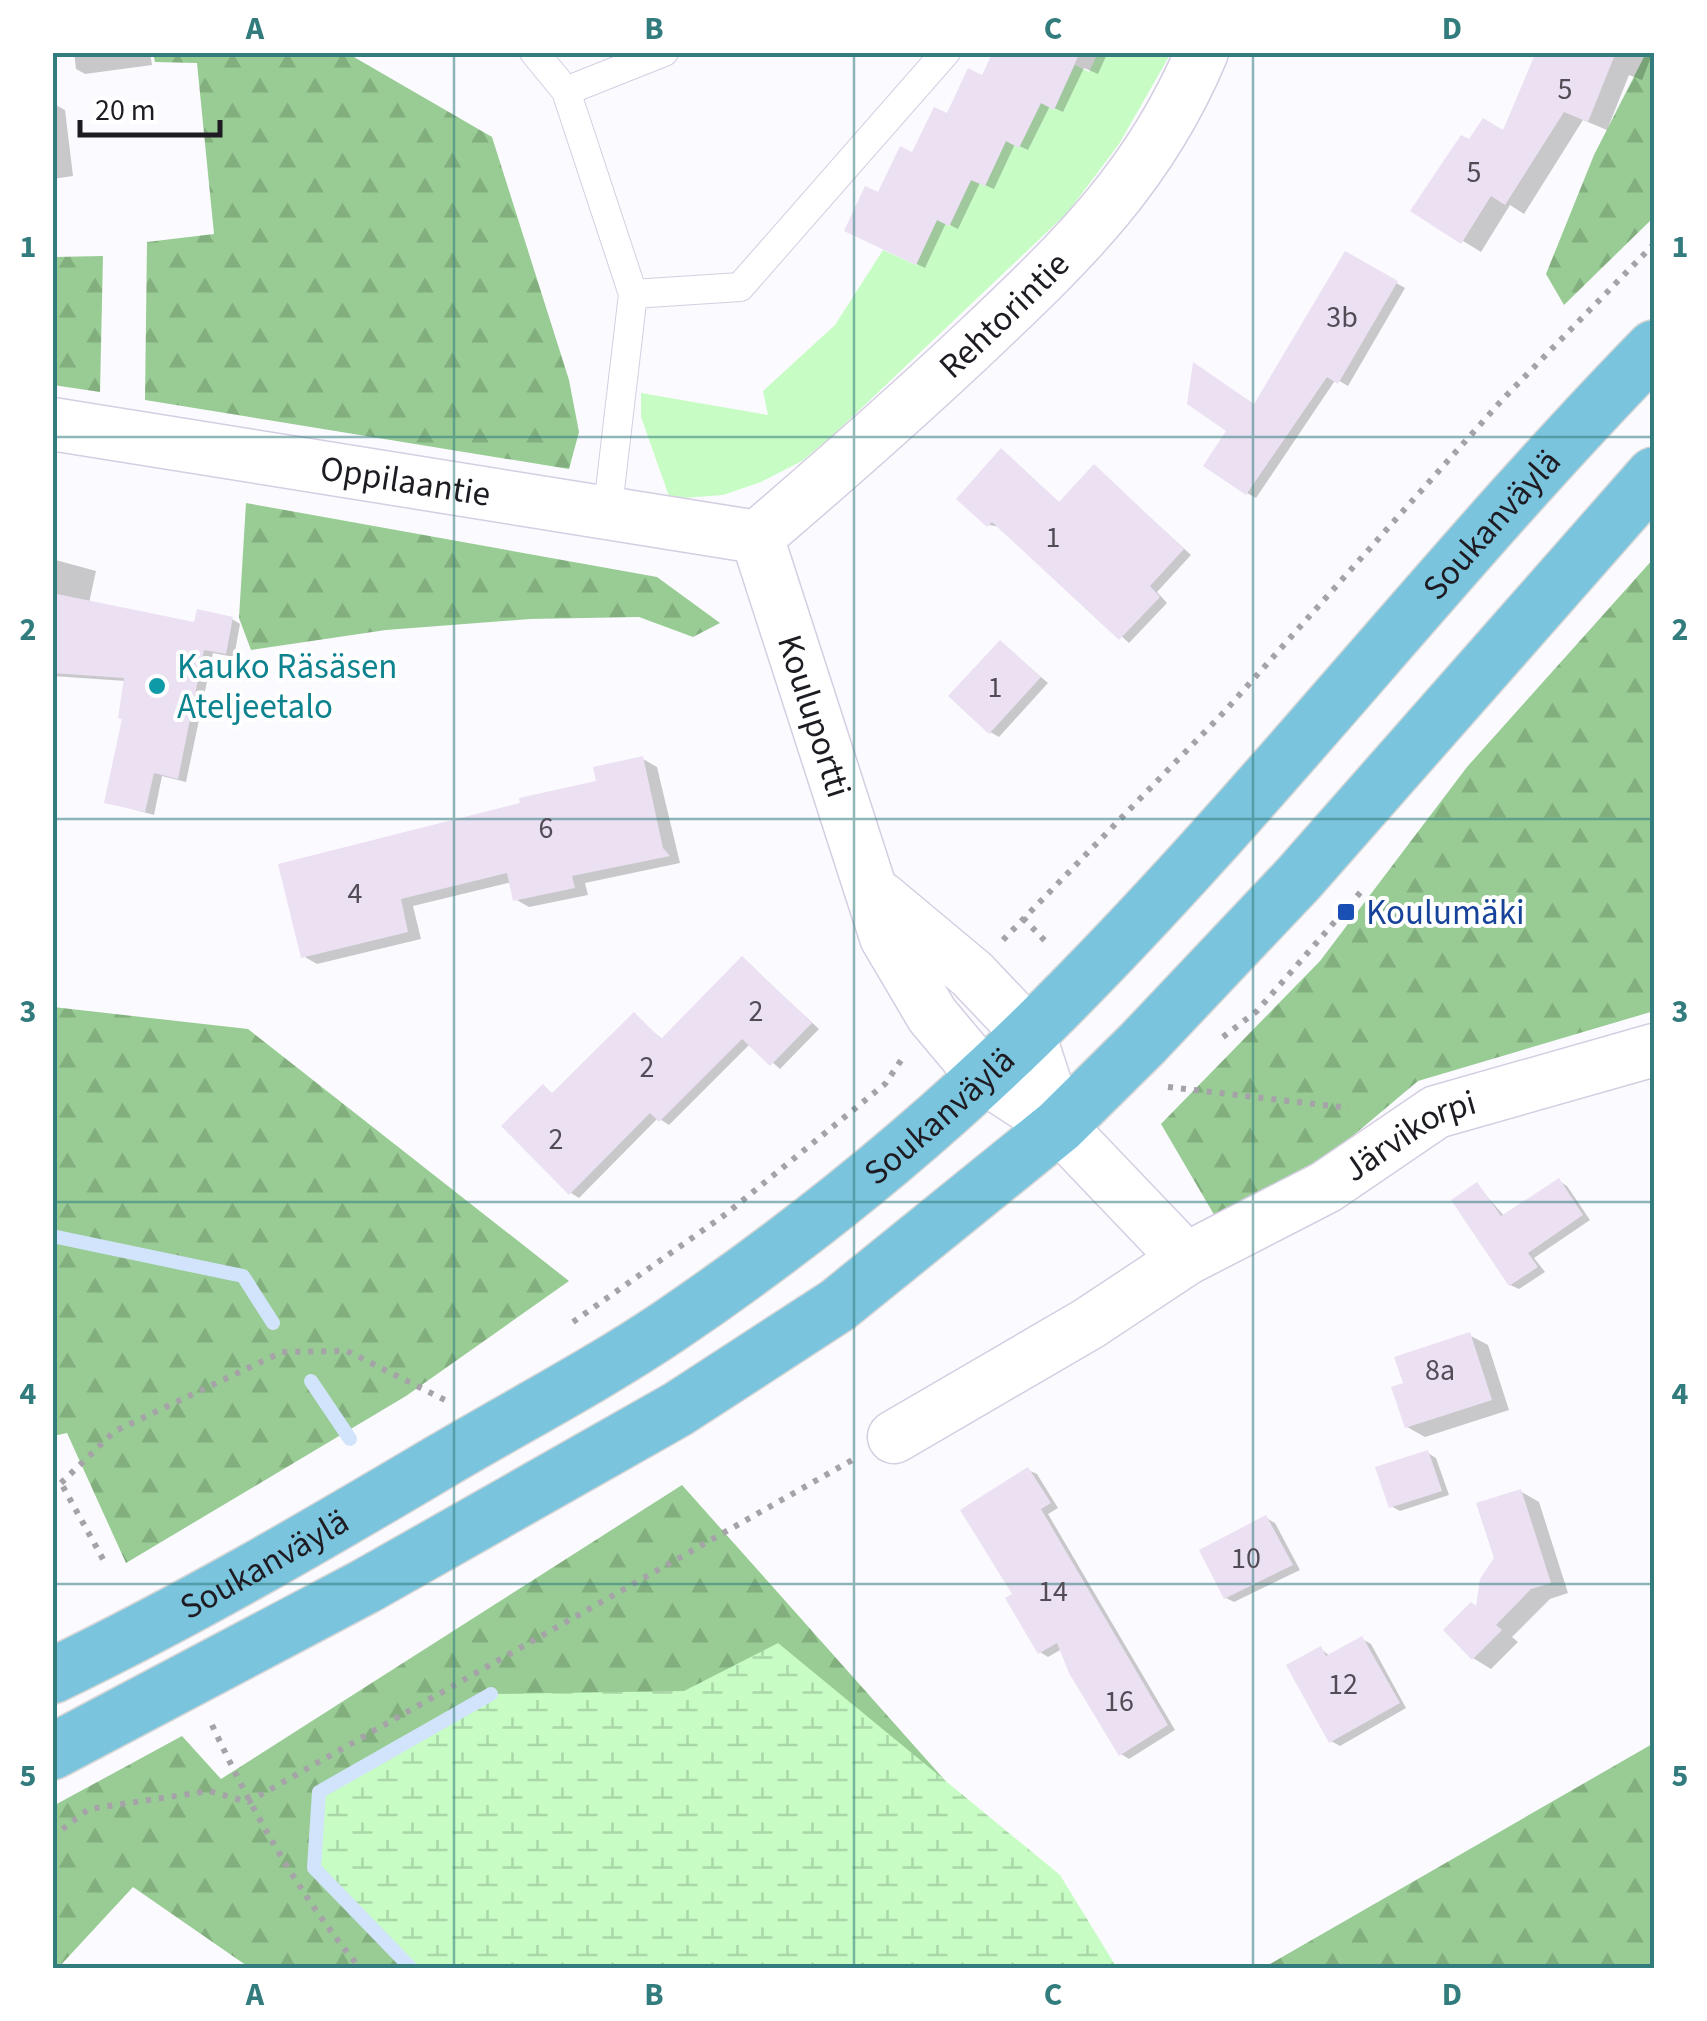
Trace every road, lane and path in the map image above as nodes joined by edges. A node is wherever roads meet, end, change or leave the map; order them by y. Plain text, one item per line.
1 (534, 52) edge
2 (664, 52) edge
3 (946, 52) edge
4 (1202, 52) edge
5 (566, 91) junction
6 (1654, 244) edge
7 (633, 294) junction
8 (1654, 348) edge
9 (52, 424) edge
10 (1654, 475) edge
11 (608, 515) junction
12 (757, 536) junction
13 (1370, 880) dead end
14 (874, 892) junction
15 (972, 974) junction
16 (932, 1015) junction
17 (1029, 1034) junction
18 (1216, 1043) dead end
19 (1654, 1050) edge
20 (984, 1076) junction
21 (1162, 1086) dead end
22 (1362, 1109) dead end
23 (1059, 1126) junction
24 (1186, 1259) junction
25 (566, 1326) dead end
26 (454, 1405) dead end
27 (894, 1437) joint
28 (57, 1483) edge
29 (104, 1561) dead end
30 (52, 1676) edge
31 (212, 1724) dead end
32 (52, 1752) edge
33 (248, 1802) junction
34 (52, 1837) edge
35 (360, 1968) edge

1 - 5 lane
2 - 5 lane
3 - 7 lane
4 - 12 street, Rehtorintie
5 - 7 lane
6 - 15 path
7 - 11 lane
8 - 17 main road, Soukanväylä
9 - 11 street, Oppilaantie
10 - 23 main road, Soukanväylä
11 - 12 street, Oppilaantie
12 - 14 street, Kouluportti
13 - 18 path
14 - 15 street, Kouluportti
14 - 16 street, Kouluportti
15 - 17 street, Kouluportti
16 - 20 street, Kouluportti
16 - 25 path
17 - 20 main road, Soukanväylä
17 - 23 street, Kouluportti
19 - 24 street, Järvikorpi
20 - 23 street, Kouluportti
20 - 30 main road, Soukanväylä
21 - 22 path
23 - 24 street
23 - 32 main road, Soukanväylä
24 - 27 street, Järvikorpi
26 - 28 path
27 - 33 path
28 - 29 path
31 - 33 path
33 - 34 path
33 - 35 path

